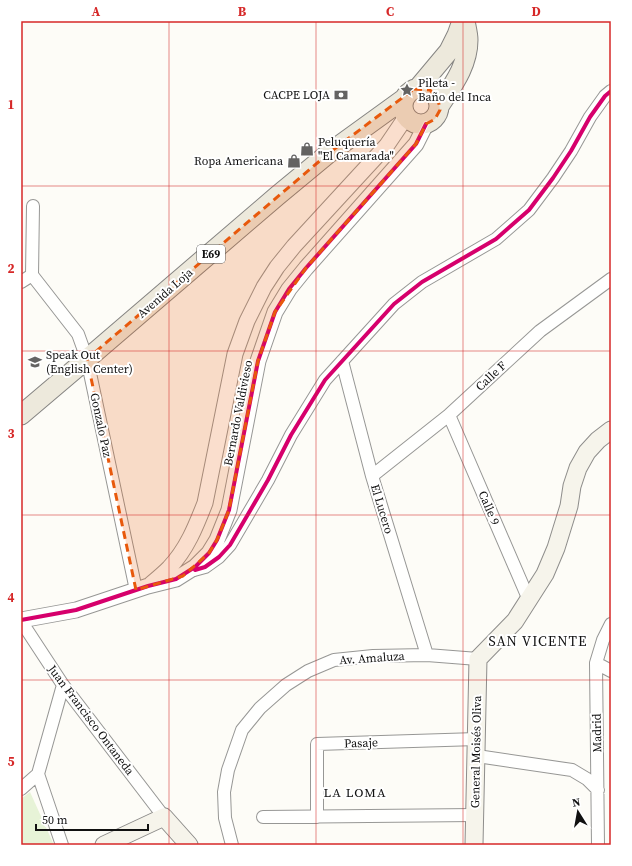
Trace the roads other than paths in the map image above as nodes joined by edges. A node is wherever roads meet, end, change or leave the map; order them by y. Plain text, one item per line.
1 (462, 21) edge
2 (465, 21) edge
3 (611, 91) edge
4 (411, 93) junction
5 (440, 105) junction
6 (406, 117) junction
7 (426, 124) junction
8 (33, 206) dead end
9 (32, 274) junction
10 (611, 278) edge
11 (21, 282) edge
12 (87, 360) junction
13 (342, 361) junction
14 (21, 415) edge
15 (449, 415) junction
16 (611, 430) edge
17 (372, 476) junction
18 (190, 571) junction
19 (142, 588) junction
20 (529, 600) junction
21 (21, 621) edge
22 (611, 624) edge
23 (427, 655) junction
24 (478, 659) junction
25 (596, 663) junction
26 (611, 670) edge
27 (63, 685) junction
28 (477, 739) junction
29 (477, 756) junction
30 (38, 774) junction
31 (21, 789) edge
32 (598, 790) junction
33 (475, 815) junction
34 (164, 817) junction
35 (317, 817) junction
36 (263, 818) dead end
37 (62, 845) edge
38 (104, 845) edge
39 (189, 845) edge
40 (232, 845) edge
41 (474, 845) edge
42 (598, 845) edge

1 - 4 main road, E69
2 - 5 main road
3 - 13 street
4 - 5 main road
4 - 6 main road
4 - 12 main road, Avenida Loja / E69
5 - 7 main road
6 - 7 main road
6 - 19 street, Bernardo Valdivieso
7 - 18 street, Bernardo Valdivieso
8 - 9 street
9 - 11 street
9 - 12 street, Gonzalo Paz
10 - 15 street, Calle F
12 - 14 main road, Avenida Loja / E69
12 - 19 street, Gonzalo Paz
13 - 17 street, El Lucero
13 - 18 street
15 - 17 street, Calle F
15 - 20 street, Calle 9
16 - 20 main road
17 - 23 street, El Lucero
18 - 19 street, Bernardo Valdivieso
19 - 21 street, Bernardo Valdivieso
20 - 24 main road
21 - 27 street, Juan Francisco Ontaneda
22 - 25 street, Madrid
23 - 24 street, Av. Amaluza
23 - 40 street, Av. Amaluza
24 - 28 main road, General Moisés Oliva
25 - 26 street
25 - 32 street, Madrid
27 - 30 street
27 - 34 street, Juan Francisco Ontaneda
28 - 29 main road, General Moisés Oliva
28 - 35 street, Pasaje
29 - 32 street
29 - 33 main road, General Moisés Oliva
30 - 31 street
30 - 37 street
32 - 42 street, Madrid
33 - 35 street
33 - 41 main road, General Moisés Oliva
34 - 38 main road
34 - 39 main road
35 - 36 street

